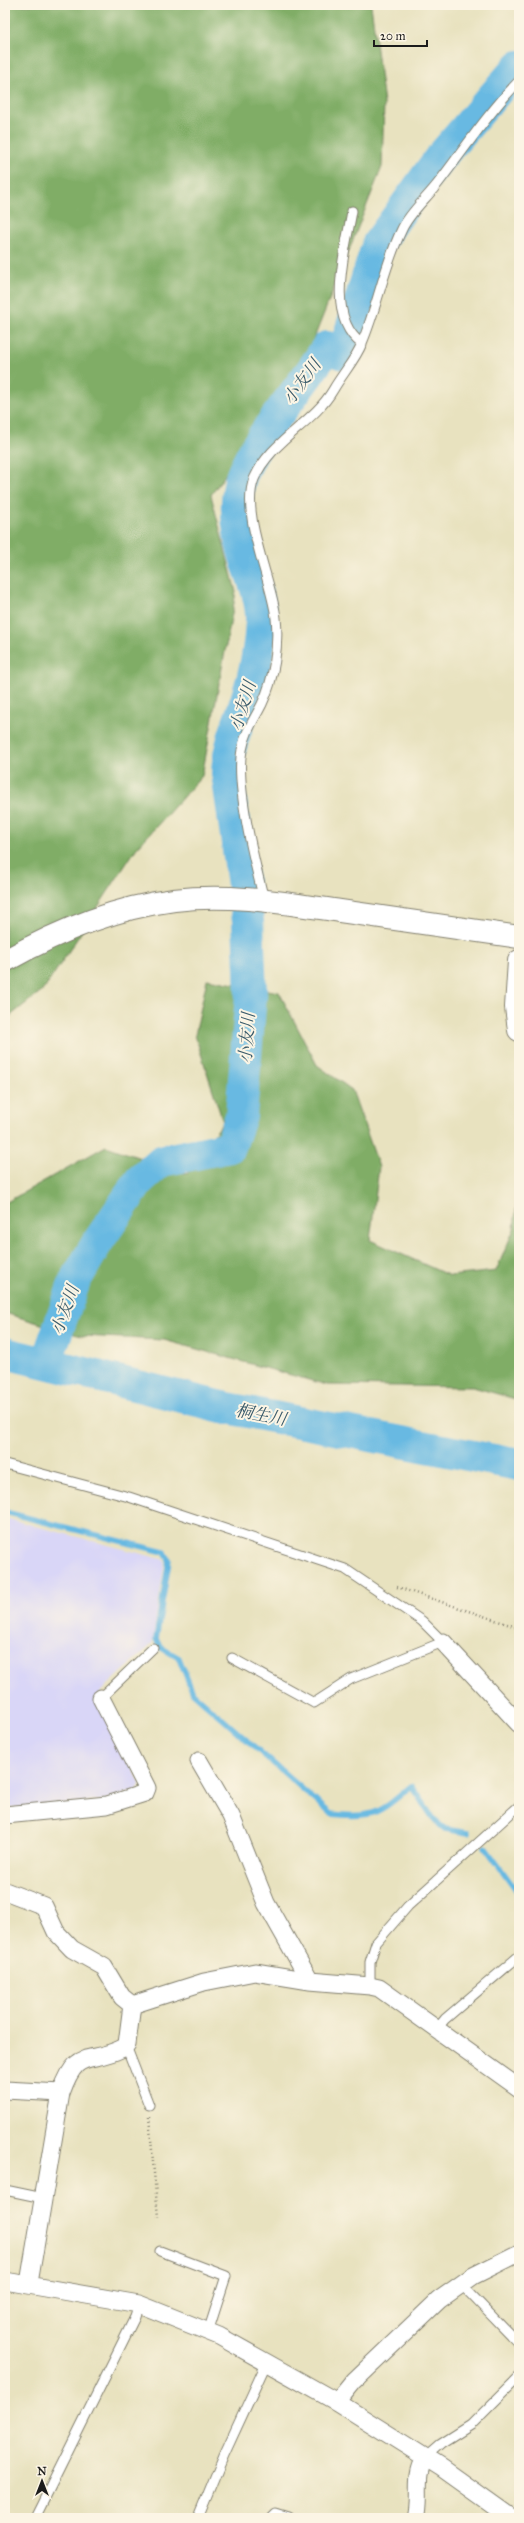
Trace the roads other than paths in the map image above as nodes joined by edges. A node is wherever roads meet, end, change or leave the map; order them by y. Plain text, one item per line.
1 (519, 81) edge
2 (352, 211) dead end
3 (359, 343) junction
4 (261, 899) junction
5 (519, 937) edge
6 (5, 961) edge
7 (519, 961) edge
8 (519, 1030) edge
9 (5, 1464) edge
10 (443, 1642) junction
11 (153, 1648) dead end
12 (232, 1658) dead end
13 (101, 1698) joint
14 (519, 1724) edge
15 (199, 1761) dead end
16 (519, 1806) edge
17 (5, 1815) edge
18 (5, 1891) edge
19 (519, 1956) edge
20 (310, 1980) junction
21 (370, 1986) junction
22 (132, 2005) junction
23 (436, 2030) junction
24 (126, 2046) junction
25 (519, 2088) edge
26 (5, 2090) edge
27 (61, 2093) junction
28 (149, 2104) road end
29 (5, 2190) edge
30 (44, 2198) junction
31 (160, 2251) dead end
32 (519, 2253) edge
33 (5, 2281) edge
34 (29, 2283) junction
35 (461, 2284) junction
36 (138, 2304) junction
37 (208, 2332) junction
38 (519, 2344) edge
39 (266, 2364) junction
40 (519, 2377) edge
41 (337, 2402) junction
42 (425, 2458) junction
43 (35, 2518) edge
44 (198, 2518) edge
45 (272, 2518) edge
46 (289, 2518) edge
47 (416, 2518) edge
48 (512, 2518) edge

1 - 3 lane
2 - 3 lane
3 - 4 lane
4 - 5 street
4 - 6 street
7 - 8 street
9 - 10 lane
10 - 12 lane
10 - 14 street
11 - 13 lane
13 - 17 street
15 - 20 street
16 - 21 lane
18 - 22 street
19 - 23 lane
20 - 21 street
20 - 22 street
21 - 23 street
22 - 24 street
23 - 25 street
24 - 27 street
24 - 28 lane
26 - 27 street
27 - 30 street
29 - 30 lane
30 - 34 street
31 - 37 lane
32 - 35 street
33 - 34 street
34 - 36 street
35 - 38 lane
35 - 41 street
36 - 37 street
36 - 43 lane
37 - 39 street
39 - 41 street
39 - 44 lane
40 - 42 lane
41 - 42 street
42 - 47 street
42 - 48 street
45 - 46 lane

